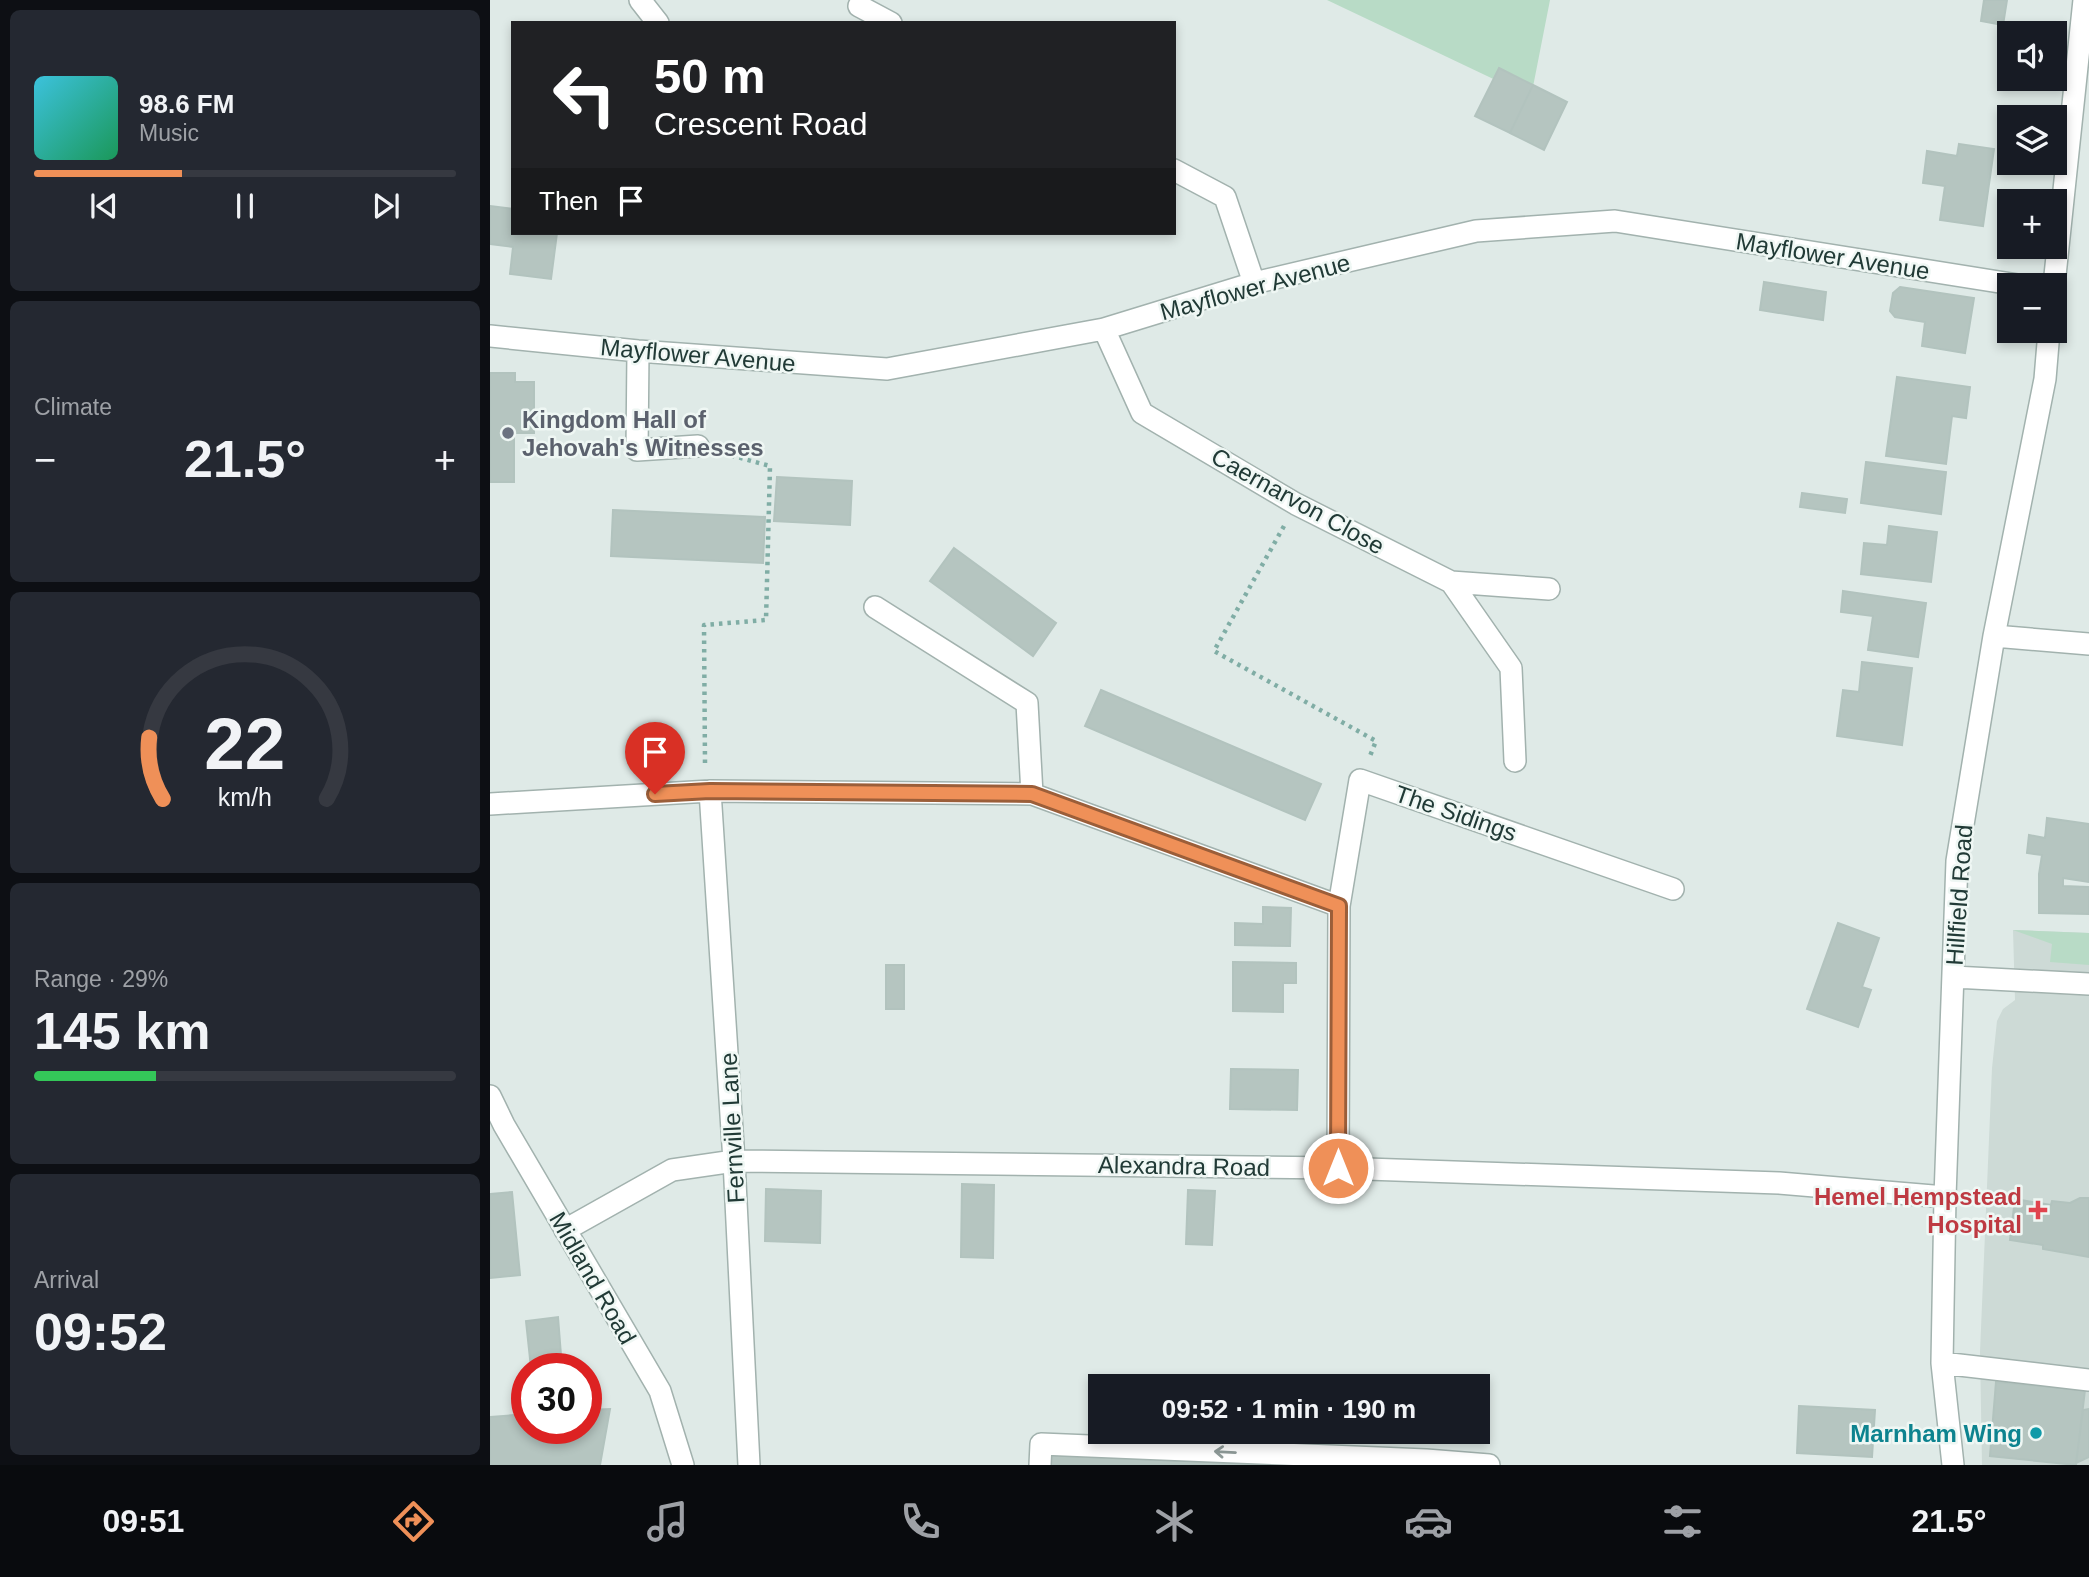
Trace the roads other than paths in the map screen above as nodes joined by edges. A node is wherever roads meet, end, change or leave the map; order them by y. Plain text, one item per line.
1 (640, 0) edge
2 (2084, 0) edge
3 (859, 6) dead end
4 (656, 21) edge
5 (887, 21) edge
6 (1176, 171) edge
7 (2055, 273) edge
8 (1997, 282) edge
9 (1254, 283) junction
10 (1104, 329) junction
11 (490, 336) edge
12 (2048, 343) edge
13 (638, 351) junction
14 (698, 446) road end
15 (1451, 582) junction
16 (1549, 589) dead end
17 (875, 607) dead end
18 (1994, 636) junction
19 (2089, 644) edge
20 (1515, 761) dead end
21 (710, 791) junction
22 (1032, 794) junction
23 (490, 804) edge
24 (1673, 889) dead end
25 (1339, 906) junction
26 (1954, 977) junction
27 (2089, 984) edge
28 (490, 1096) edge
29 (497, 1129) edge
30 (734, 1161) junction
31 (1338, 1168) junction
32 (1945, 1197) junction
33 (565, 1230) junction
34 (1942, 1363) junction
35 (2089, 1380) edge
36 (1444, 1463) edge
37 (683, 1465) edge
38 (749, 1465) edge
39 (1040, 1465) edge
40 (1489, 1465) edge
41 (1954, 1465) edge

1 - 4 street
2 - 7 street
3 - 5 street
6 - 9 street
8 - 9 street, Mayflower Avenue
9 - 10 street, Mayflower Avenue
10 - 13 street, Mayflower Avenue
10 - 15 street, Caernarvon Close
11 - 13 street, Mayflower Avenue
12 - 18 street, Hillfield Road
13 - 14 street
15 - 16 street, Caernarvon Close
15 - 20 street
17 - 22 street
18 - 19 street
18 - 26 street, Hillfield Road
21 - 22 street
21 - 23 street
21 - 30 street, Fernville Lane
22 - 25 street
24 - 25 street, The Sidings
25 - 31 street
26 - 27 street
26 - 32 street, Hillfield Road
28 - 29 street, Midland Road
29 - 33 street, Midland Road
30 - 31 street, Alexandra Road
30 - 33 street, Alexandra Road
30 - 38 street, Fernville Lane
31 - 32 street, Alexandra Road
32 - 34 street, Hillfield Road
33 - 37 street, Midland Road
34 - 35 street
34 - 41 street, Hillfield Road
36 -> 39 street
36 - 40 street

